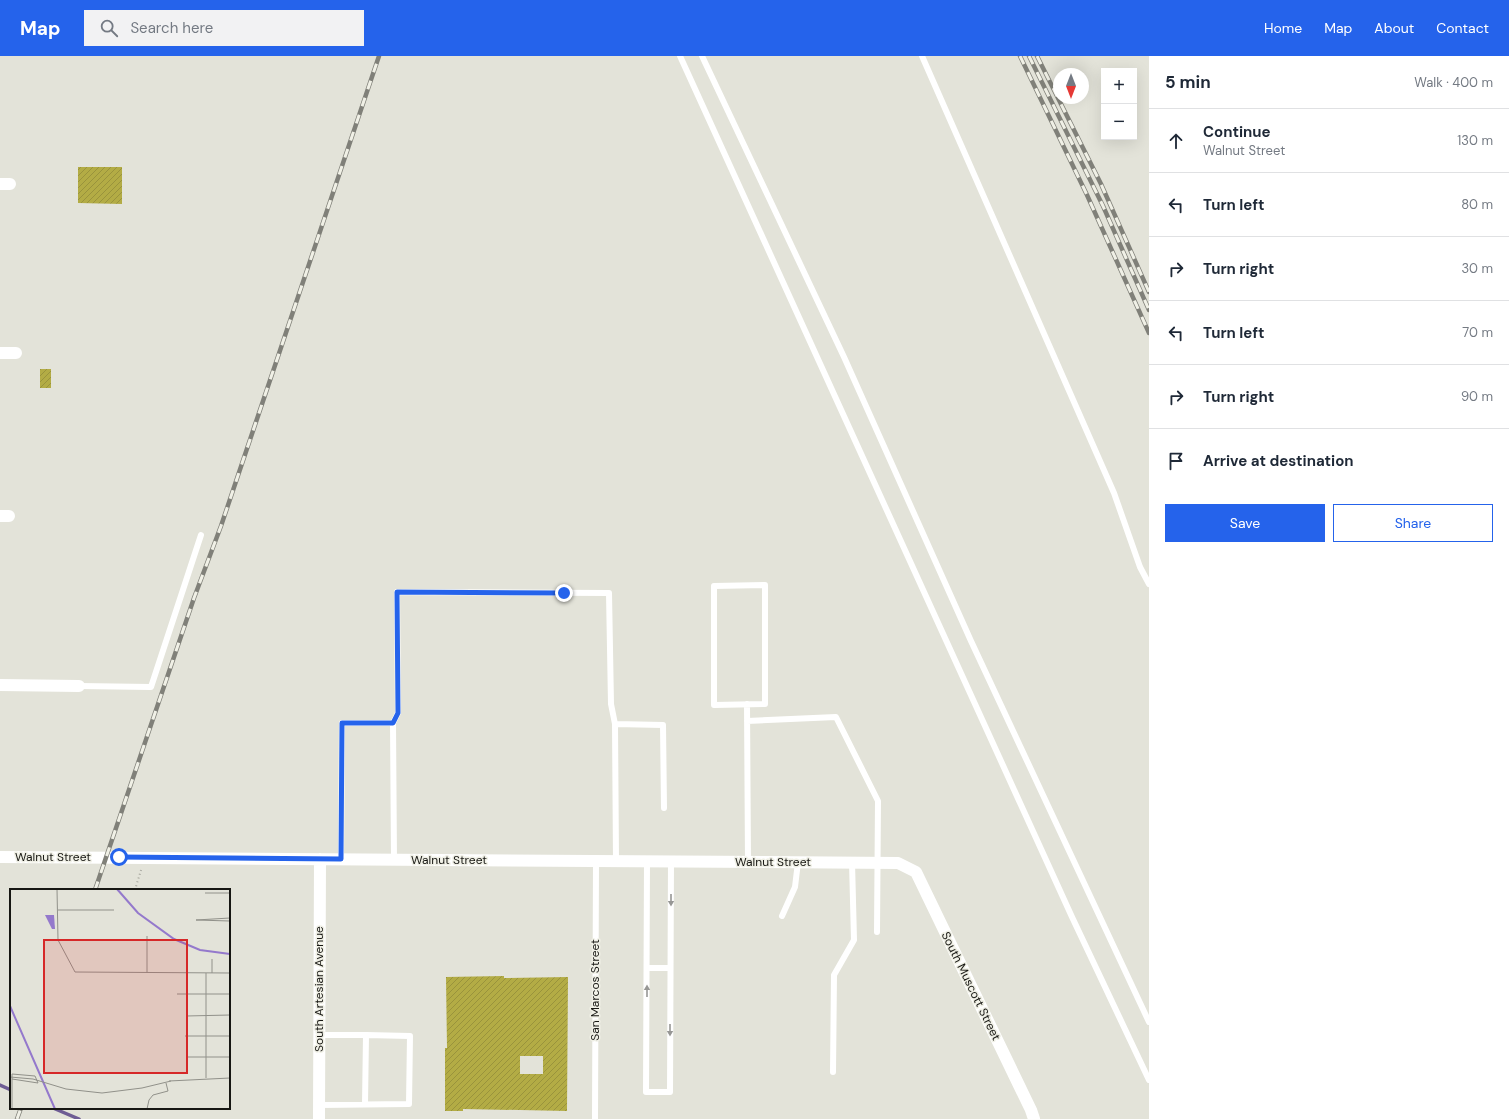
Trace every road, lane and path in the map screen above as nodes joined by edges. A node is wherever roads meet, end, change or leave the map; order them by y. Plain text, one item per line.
1 (680, 56) edge
2 (702, 56) edge
3 (922, 56) edge
4 (0, 353) edge
5 (16, 354) dead end
6 (201, 535) dead end
7 (1149, 584) edge
8 (0, 685) edge
9 (79, 686) joint
10 (747, 704) junction
11 (747, 721) junction
12 (393, 723) junction
13 (616, 724) junction
14 (664, 808) dead end
15 (0, 857) edge
16 (145, 858) junction
17 (320, 859) junction
18 (341, 859) junction
19 (394, 860) junction
20 (596, 861) junction
21 (616, 861) junction
22 (647, 861) junction
23 (671, 861) junction
24 (748, 862) junction
25 (798, 862) junction
26 (852, 862) junction
27 (878, 863) junction
28 (898, 863) joint
29 (135, 889) edge
30 (782, 916) dead end
31 (877, 932) dead end
32 (647, 968) junction
33 (670, 968) junction
34 (1149, 1022) edge
35 (319, 1035) junction
36 (366, 1035) junction
37 (833, 1072) dead end
38 (1149, 1080) edge
39 (365, 1104) junction
40 (319, 1105) junction
41 (319, 1119) edge
42 (595, 1119) edge
43 (1034, 1119) edge

1 - 38 lane
2 - 34 lane
3 - 7 lane
4 - 5 street
6 - 9 lane
8 - 9 street
10 - 10 lane
10 - 11 lane
11 - 24 lane
11 - 27 lane
12 - 13 lane
12 - 18 lane
12 - 19 lane
13 - 14 lane
13 - 21 lane
15 - 16 street, Walnut Street
16 - 17 street, Walnut Street
16 - 29 path
17 - 18 street, Walnut Street
17 - 35 street, South Artesian Avenue
18 - 19 street, Walnut Street
19 - 20 street, Walnut Street
20 - 21 street, Walnut Street
20 - 42 lane, San Marcos Street
21 - 22 street, Walnut Street
22 - 23 street, Walnut Street
22 - 32 lane
23 - 24 street, Walnut Street
23 -> 33 lane
24 - 25 street, Walnut Street
25 - 26 street, Walnut Street
25 - 30 lane
26 - 27 street, Walnut Street
26 - 37 lane
27 - 28 street, Walnut Street
27 - 31 lane
28 - 43 street, South Muscott Street
32 - 33 lane
33 -> 32 lane
35 - 36 lane
35 - 40 street, South Artesian Avenue
36 - 39 lane
36 - 39 lane
39 - 40 lane
40 - 41 street, South Artesian Avenue

